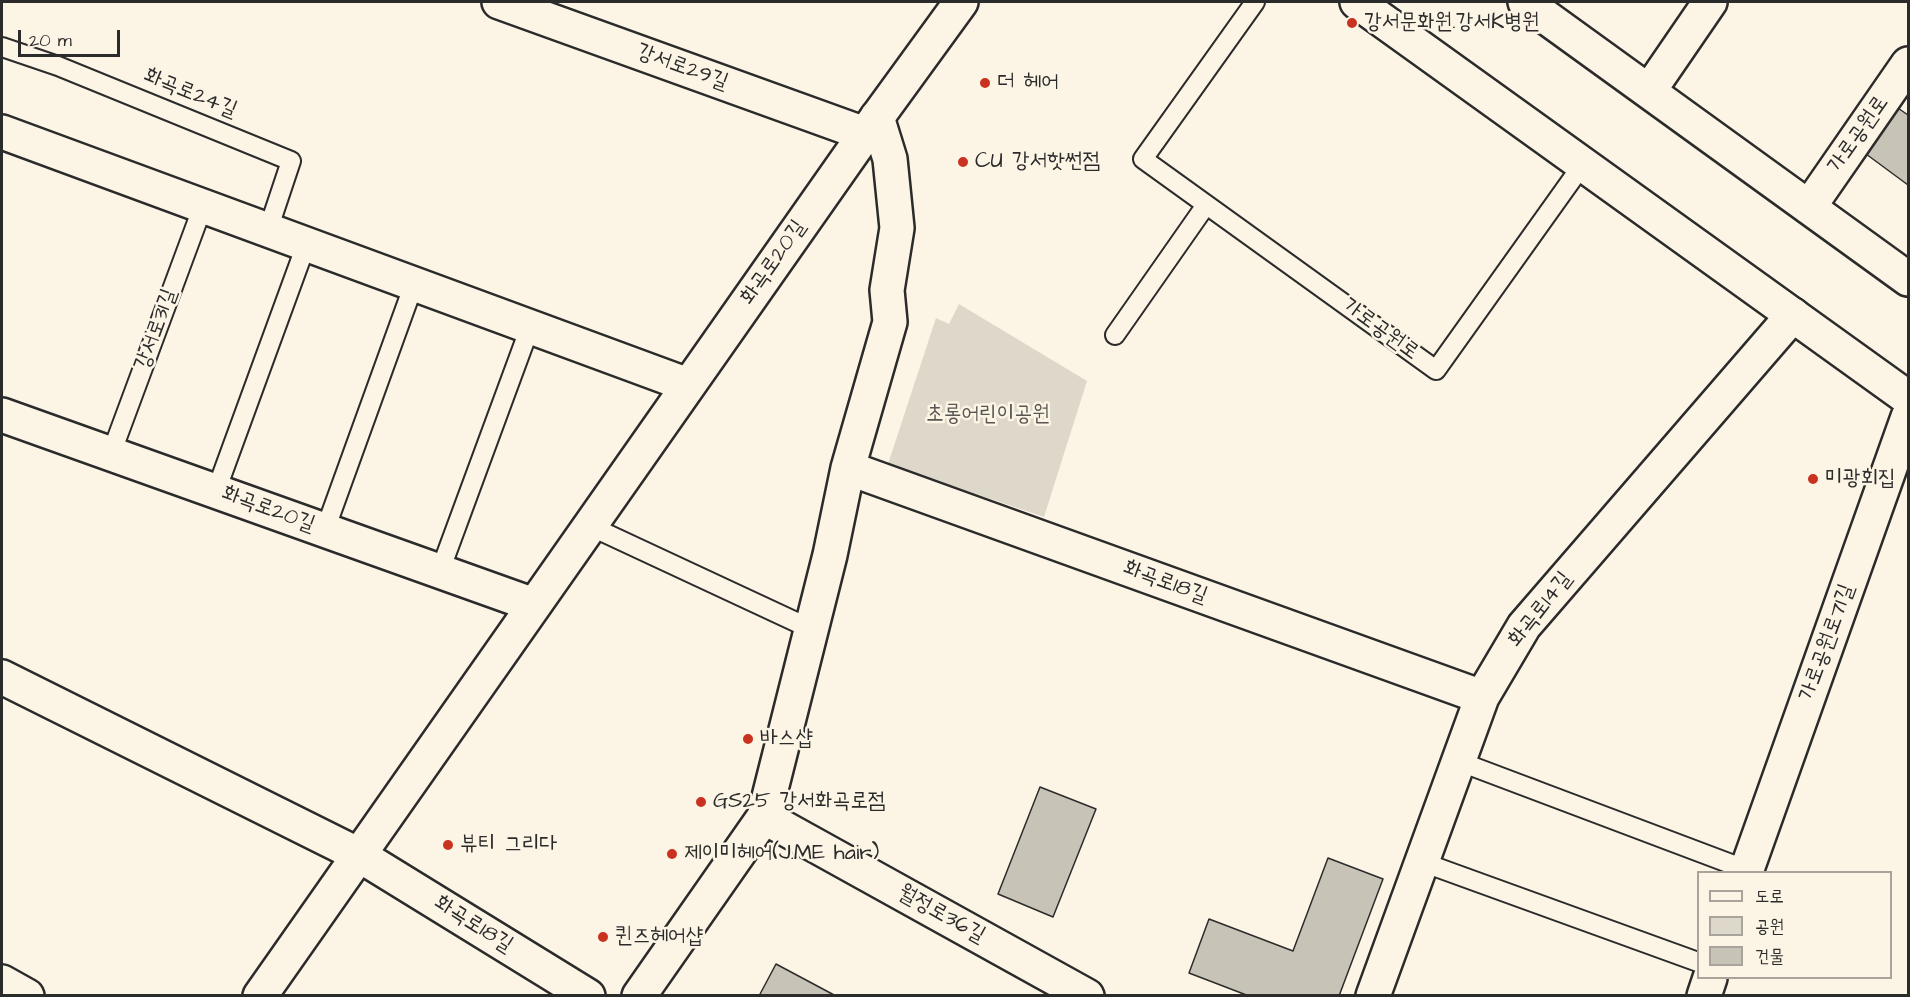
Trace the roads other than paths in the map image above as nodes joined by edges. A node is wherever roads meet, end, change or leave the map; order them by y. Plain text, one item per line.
1 (499, 2) edge
2 (961, 2) edge
3 (1255, 2) edge
4 (1357, 2) edge
5 (1525, 2) edge
6 (1710, 2) edge
7 (2, 47) edge
8 (1908, 64) edge
9 (1649, 91) junction
10 (871, 126) junction
11 (2, 132) edge
12 (1583, 164) junction
13 (1206, 205) junction
14 (203, 206) junction
15 (1809, 207) junction
16 (268, 230) junction
17 (306, 244) junction
18 (1908, 279) edge
19 (414, 284) junction
20 (1793, 315) junction
21 (530, 327) junction
22 (1114, 336) dead end
23 (688, 385) junction
24 (1908, 398) edge
25 (2, 415) edge
26 (1908, 417) edge
27 (111, 454) junction
28 (848, 468) junction
29 (216, 491) junction
30 (590, 526) junction
31 (325, 530) junction
32 (440, 571) junction
33 (534, 605) junction
34 (811, 629) junction
35 (2, 676) edge
36 (1482, 697) junction
37 (1458, 761) junction
38 (764, 817) junction
39 (359, 855) junction
40 (1422, 862) junction
41 (1746, 871) edge
42 (1697, 962) edge
43 (1710, 979) edge
44 (2, 982) edge
45 (27, 996) edge
46 (260, 996) edge
47 (588, 996) edge
48 (639, 996) edge
49 (1087, 996) edge
50 (1373, 996) edge
51 (1704, 996) edge

1 - 10 street, 강서로29길
2 - 10 street, 화곡로20길
3 - 13 lane, 가로공원로
4 - 12 street
5 - 9 street
6 - 9 street
7 - 16 lane, 화곡로24길
8 - 15 street, 가로공원로
9 - 15 street
10 - 23 street, 화곡로20길
10 - 28 street
11 - 14 street
12 - 13 lane, 가로공원로
12 - 20 street
13 - 22 lane
14 - 16 street
14 - 27 lane, 강서로31길
15 - 18 street
16 - 17 street
17 - 19 street
17 - 29 lane
19 - 21 street
19 - 31 lane
20 - 24 street
20 - 36 street, 화곡로14길
21 - 23 street
21 - 32 lane
23 - 30 street, 화곡로20길
25 - 27 street, 화곡로20길
26 - 41 street, 가로공원로71길
27 - 29 street, 화곡로20길
28 - 34 street
28 - 36 street, 화곡로18길
29 - 31 street, 화곡로20길
30 - 33 street, 화곡로20길
30 - 34 lane
31 - 32 street, 화곡로20길
32 - 33 street, 화곡로20길
33 - 39 street, 화곡로20길
34 - 38 street
35 - 39 street
36 - 37 street, 화곡로14길
37 - 40 street, 화곡로14길
37 - 41 lane, 가로공원로71길
38 - 48 street
38 - 49 street, 월정로36길
39 - 46 street, 화곡로20길
39 - 47 street, 화곡로18길
40 - 42 lane
40 - 50 street, 화곡로14길
43 - 51 street
44 - 45 street

